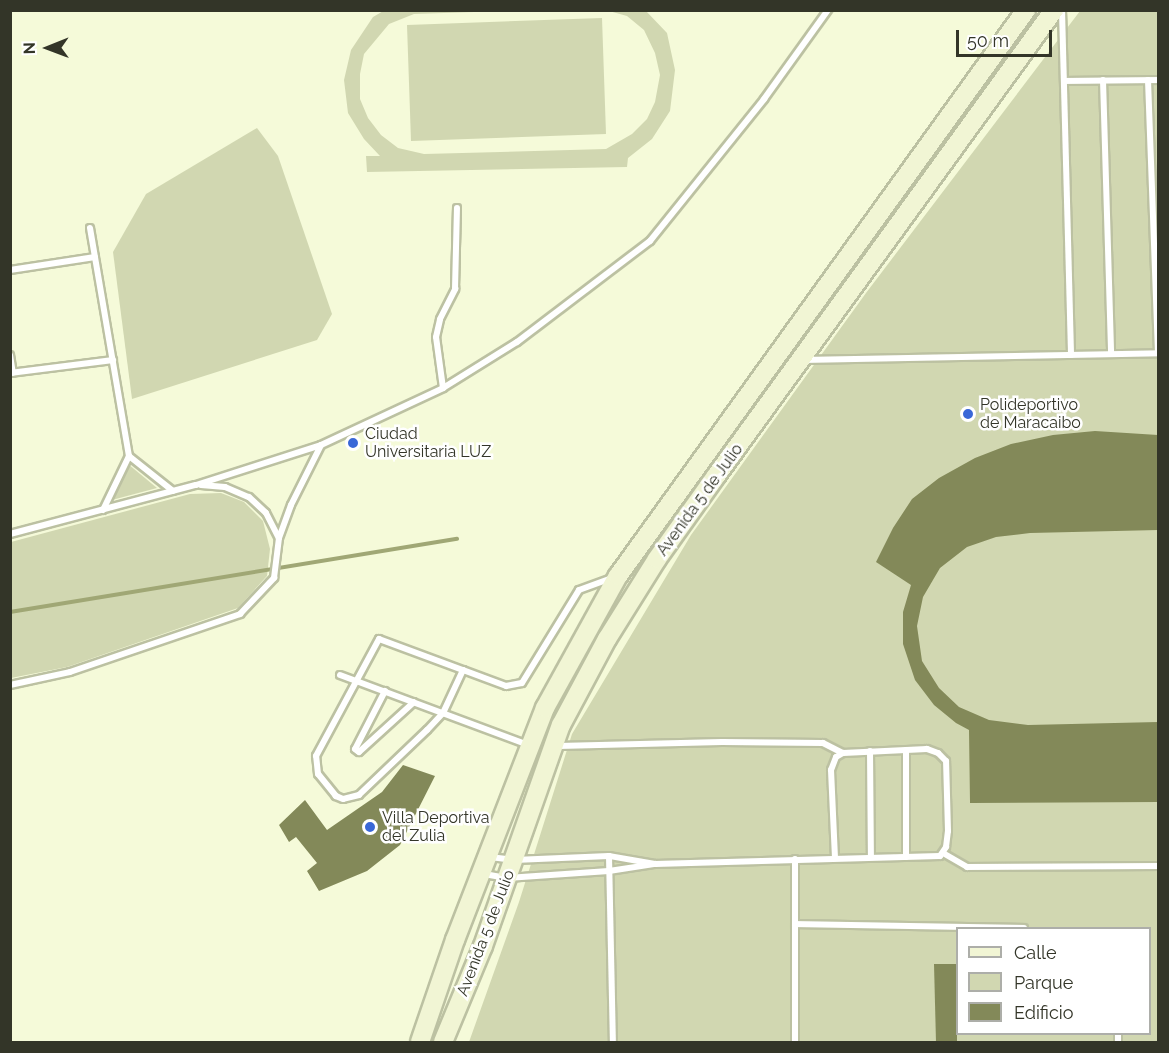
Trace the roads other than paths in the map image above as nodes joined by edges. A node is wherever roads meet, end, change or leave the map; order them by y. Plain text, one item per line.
1 (828, 10) edge
2 (1026, 10) edge
3 (1054, 10) edge
4 (1062, 10) edge
5 (1103, 80) junction
6 (1148, 80) junction
7 (1158, 80) edge
8 (1064, 81) junction
9 (457, 208) dead end
10 (90, 228) dead end
11 (95, 257) junction
12 (10, 270) edge
13 (783, 345) junction
14 (1158, 353) edge
15 (1111, 354) junction
16 (10, 355) edge
17 (1071, 355) junction
18 (112, 360) junction
19 (801, 360) junction
20 (12, 373) edge
21 (443, 388) junction
22 (321, 445) junction
23 (129, 456) junction
24 (196, 485) junction
25 (173, 491) junction
26 (103, 510) junction
27 (10, 534) edge
28 (279, 538) junction
29 (618, 576) junction
30 (463, 670) junction
31 (340, 675) dead end
32 (357, 680) junction
33 (10, 685) edge
34 (385, 691) junction
35 (414, 702) junction
36 (443, 713) junction
37 (530, 746) junction
38 (554, 746) junction
39 (906, 750) junction
40 (870, 751) junction
41 (843, 753) junction
42 (943, 853) junction
43 (609, 856) junction
44 (871, 857) junction
45 (906, 857) junction
46 (835, 858) junction
47 (514, 860) junction
48 (795, 860) junction
49 (655, 864) junction
50 (483, 865) junction
51 (1158, 866) edge
52 (609, 871) junction
53 (507, 878) junction
54 (795, 924) junction
55 (967, 927) edge
56 (420, 1042) edge
57 (443, 1042) edge
58 (613, 1042) edge
59 (795, 1042) edge

1 - 21 lane
2 - 13 main road, Avenida 5 de Julio
3 - 19 main road, Avenida 5 de Julio
4 - 8 lane
5 - 6 lane
5 - 8 lane
5 - 15 lane
6 - 7 lane
6 - 14 lane
8 - 17 lane
9 - 21 lane
10 - 11 lane
11 - 12 lane
11 - 18 lane
13 - 19 main road
13 - 29 main road, Avenida 5 de Julio
14 - 15 lane
15 - 17 lane
16 - 20 lane
17 - 19 lane
18 - 20 lane
18 - 23 lane
19 - 38 main road, Avenida 5 de Julio
21 - 22 lane
22 - 24 lane
22 - 28 lane
23 - 25 lane
23 - 26 lane
24 - 25 lane
24 - 28 lane
25 - 26 lane
26 - 27 lane
28 - 33 lane
29 - 30 lane
29 - 37 main road, Avenida 5 de Julio
30 - 32 lane
30 - 36 lane
31 - 32 lane
32 - 34 lane
32 - 36 lane
34 - 35 lane
34 - 35 lane
35 - 36 lane
36 - 37 lane
37 - 50 main road, Avenida 5 de Julio
38 - 41 lane
38 - 47 main road, Avenida 5 de Julio
39 - 40 lane
39 - 42 lane
39 - 45 lane
40 - 41 lane
40 - 44 lane
41 - 46 lane
42 - 45 lane
42 - 51 lane
43 - 47 lane
43 - 49 lane
43 - 52 lane
44 - 45 lane
44 - 46 lane
46 - 48 lane
47 - 50 lane
47 - 53 main road, Avenida 5 de Julio
48 - 49 lane
48 - 54 lane
49 - 52 lane
50 - 53 lane
50 - 56 main road, Avenida 5 de Julio
52 - 53 lane
52 - 58 lane
53 - 57 main road, Avenida 5 de Julio
54 - 55 lane
54 - 59 lane

